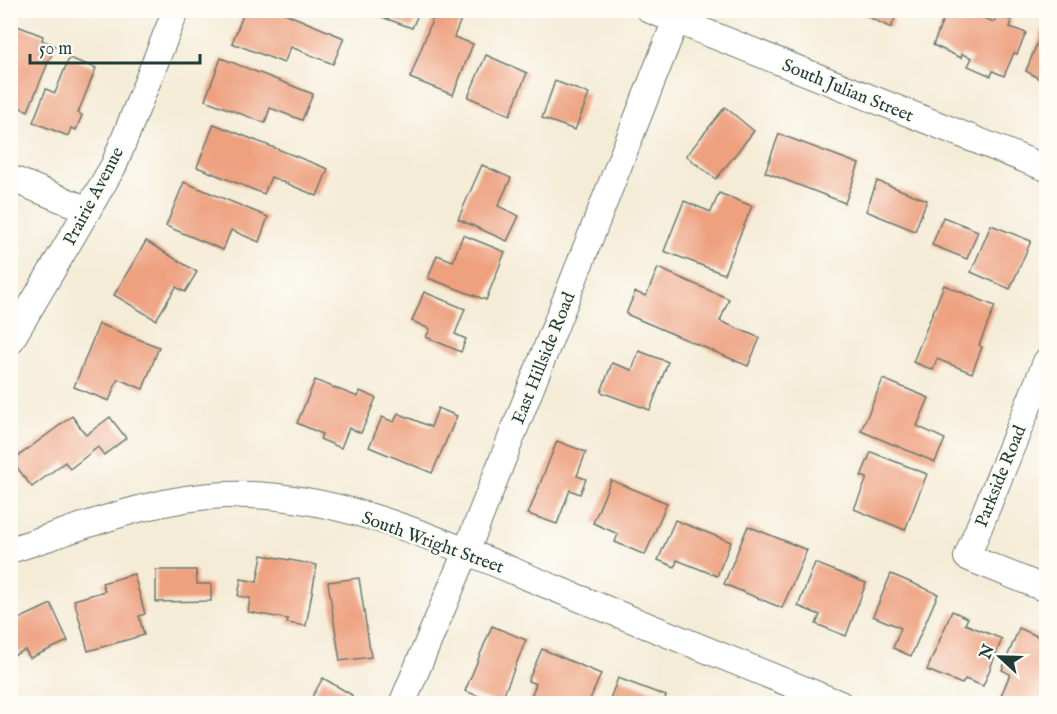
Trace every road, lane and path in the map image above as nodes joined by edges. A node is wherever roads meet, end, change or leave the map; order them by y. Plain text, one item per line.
1 (176, 10) edge
2 (650, 10) edge
3 (678, 16) edge
4 (1047, 168) edge
5 (10, 178) edge
6 (88, 210) junction
7 (10, 342) edge
8 (1047, 362) edge
9 (10, 550) edge
10 (466, 552) junction
11 (1047, 589) edge
12 (402, 704) edge
13 (840, 704) edge

1 - 6 street, Prairie Avenue
2 - 3 street, South Julian Street
3 - 4 street, South Julian Street
3 - 10 street, East Hillside Road
5 - 6 street
6 - 7 street, Prairie Avenue
8 - 11 street, Parkside Road
9 - 10 street, South Wright Street
10 - 12 street, East Hillside Road
10 - 13 street, South Wright Street

